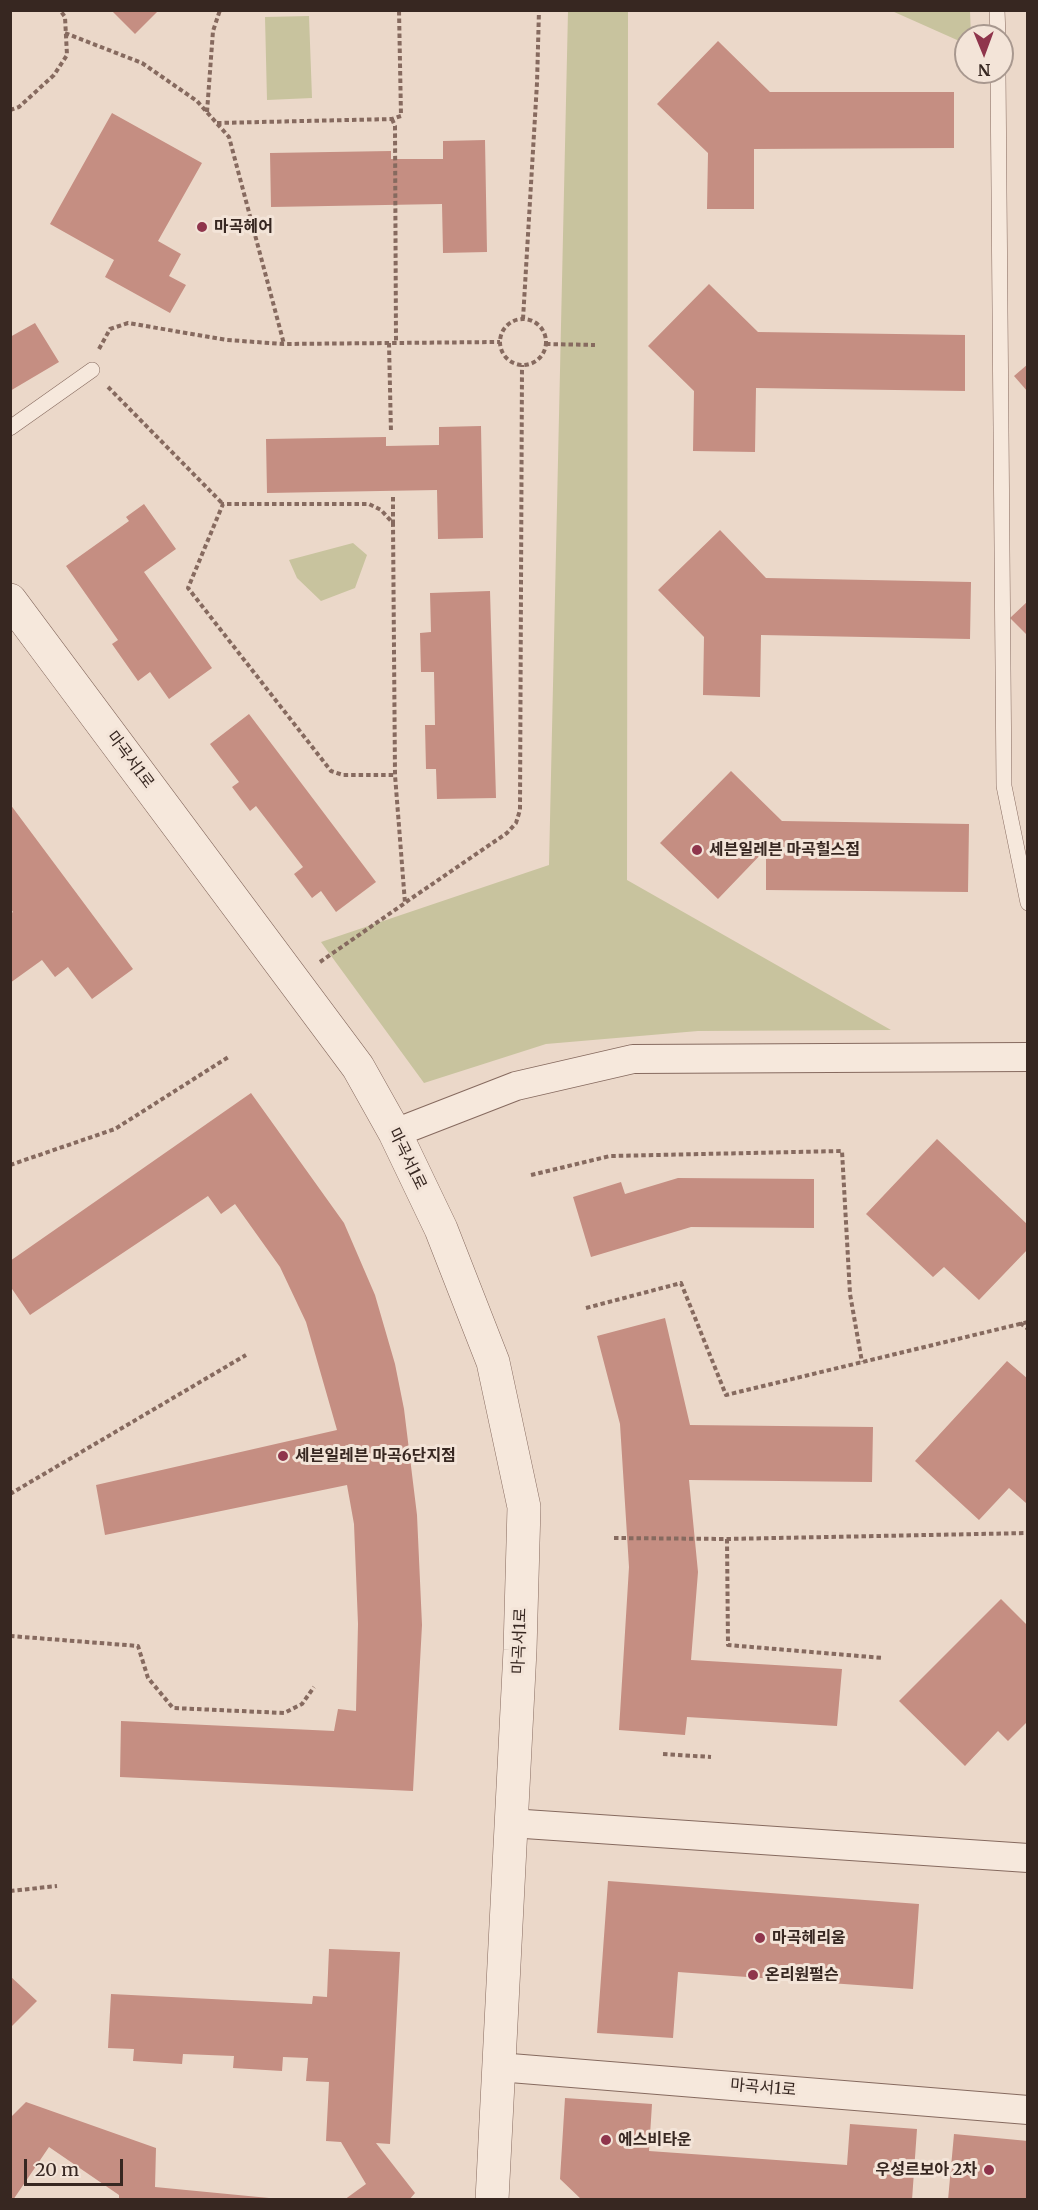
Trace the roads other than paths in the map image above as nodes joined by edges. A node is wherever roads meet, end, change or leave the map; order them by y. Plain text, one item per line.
1 (998, 84) edge
2 (94, 364) road end
3 (10, 428) edge
4 (10, 600) edge
5 (1028, 903) edge
6 (1028, 1057) edge
7 (395, 1133) junction
8 (510, 1823) junction
9 (1028, 1858) edge
10 (498, 2067) junction
11 (1028, 2110) edge
12 (492, 2199) edge

1 - 5 lane
2 - 3 lane
4 - 7 street, 마곡서1로
6 - 7 street
7 - 8 street, 마곡서1로
8 - 9 street
8 - 10 street, 마곡서1로
10 - 11 street, 마곡서1로
10 - 12 street, 마곡서1로

